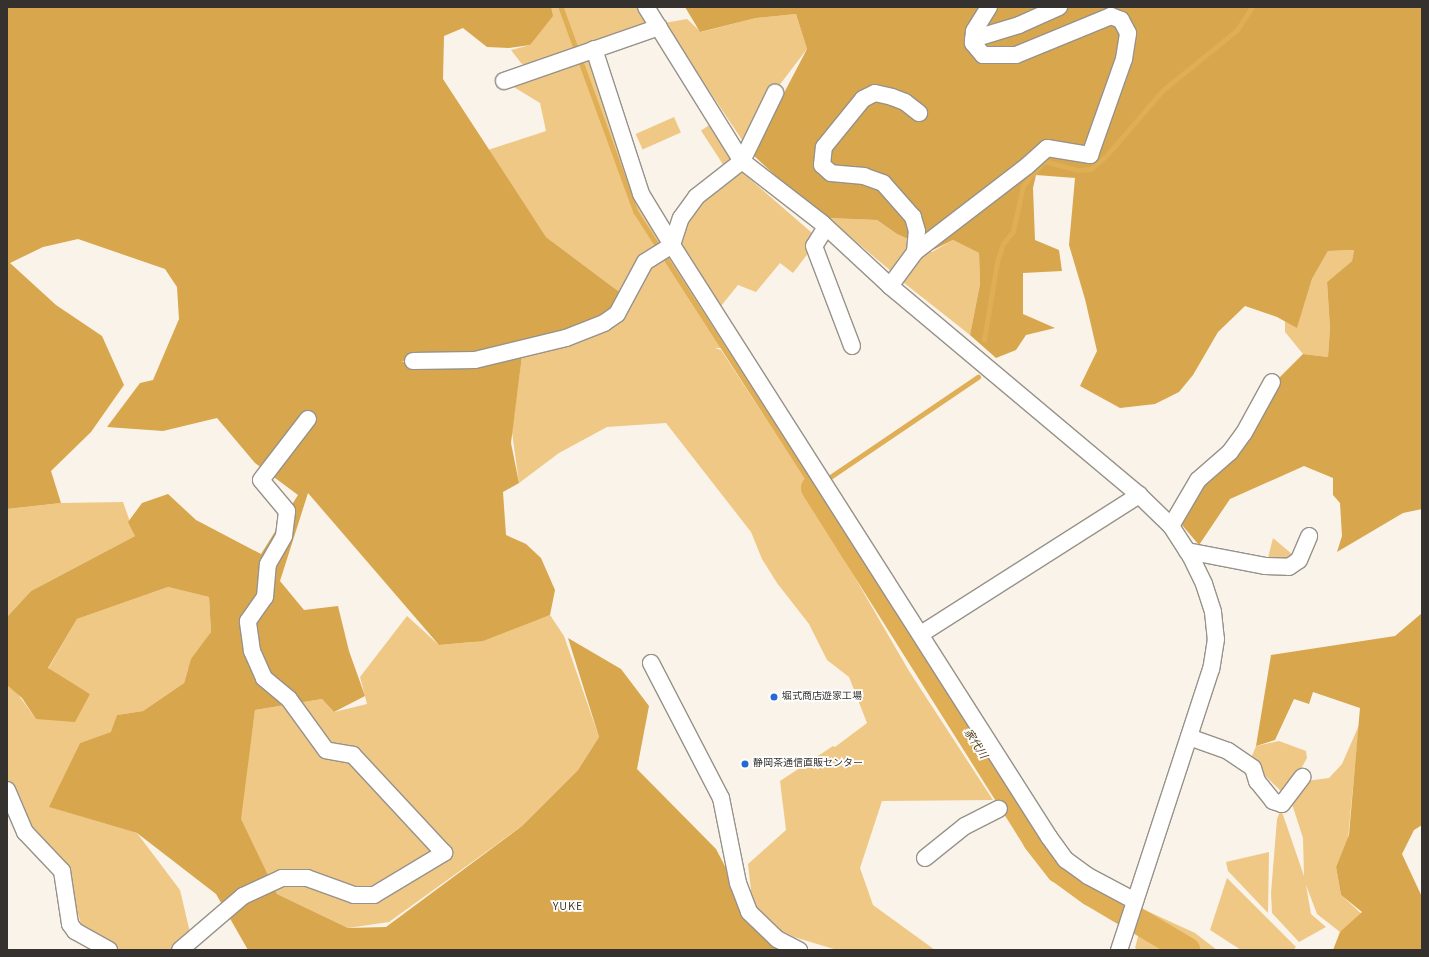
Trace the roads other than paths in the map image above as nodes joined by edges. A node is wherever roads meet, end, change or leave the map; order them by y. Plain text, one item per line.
1 (989, 7) edge
2 (1059, 7) edge
3 (648, 8) edge
4 (659, 27) junction
5 (973, 39) junction
6 (592, 50) junction
7 (504, 81) dead end
8 (775, 93) dead end
9 (919, 113) dead end
10 (742, 161) junction
11 (826, 227) junction
12 (669, 247) junction
13 (915, 252) junction
14 (890, 286) junction
15 (852, 346) dead end
16 (413, 361) dead end
17 (1272, 382) dead end
18 (308, 420) dead end
19 (1139, 495) junction
20 (1171, 526) junction
21 (1309, 536) dead end
22 (1187, 551) junction
23 (921, 634) junction
24 (651, 663) dead end
25 (1189, 737) junction
26 (1302, 777) dead end
27 (7, 790) edge
28 (998, 809) dead end
29 (925, 858) dead end
30 (1135, 901) junction
31 (109, 950) edge
32 (180, 950) edge
33 (799, 950) edge
34 (1119, 950) edge

1 - 5 street
2 - 5 street
3 - 4 street
4 - 6 street
4 - 10 street
5 - 13 street
6 - 7 street
6 - 12 street
8 - 10 street
9 - 13 street
10 - 11 street
10 - 12 street
11 - 14 street
11 - 15 street
12 - 16 street
12 - 23 street
13 - 14 street
14 - 19 street
17 - 20 street
18 - 32 street
19 - 20 street
19 - 23 street
20 - 22 street
21 - 22 street
22 - 25 street
23 - 30 street
24 - 33 street
25 - 26 street
25 - 30 street
27 - 31 street
28 - 29 street
30 - 34 street

